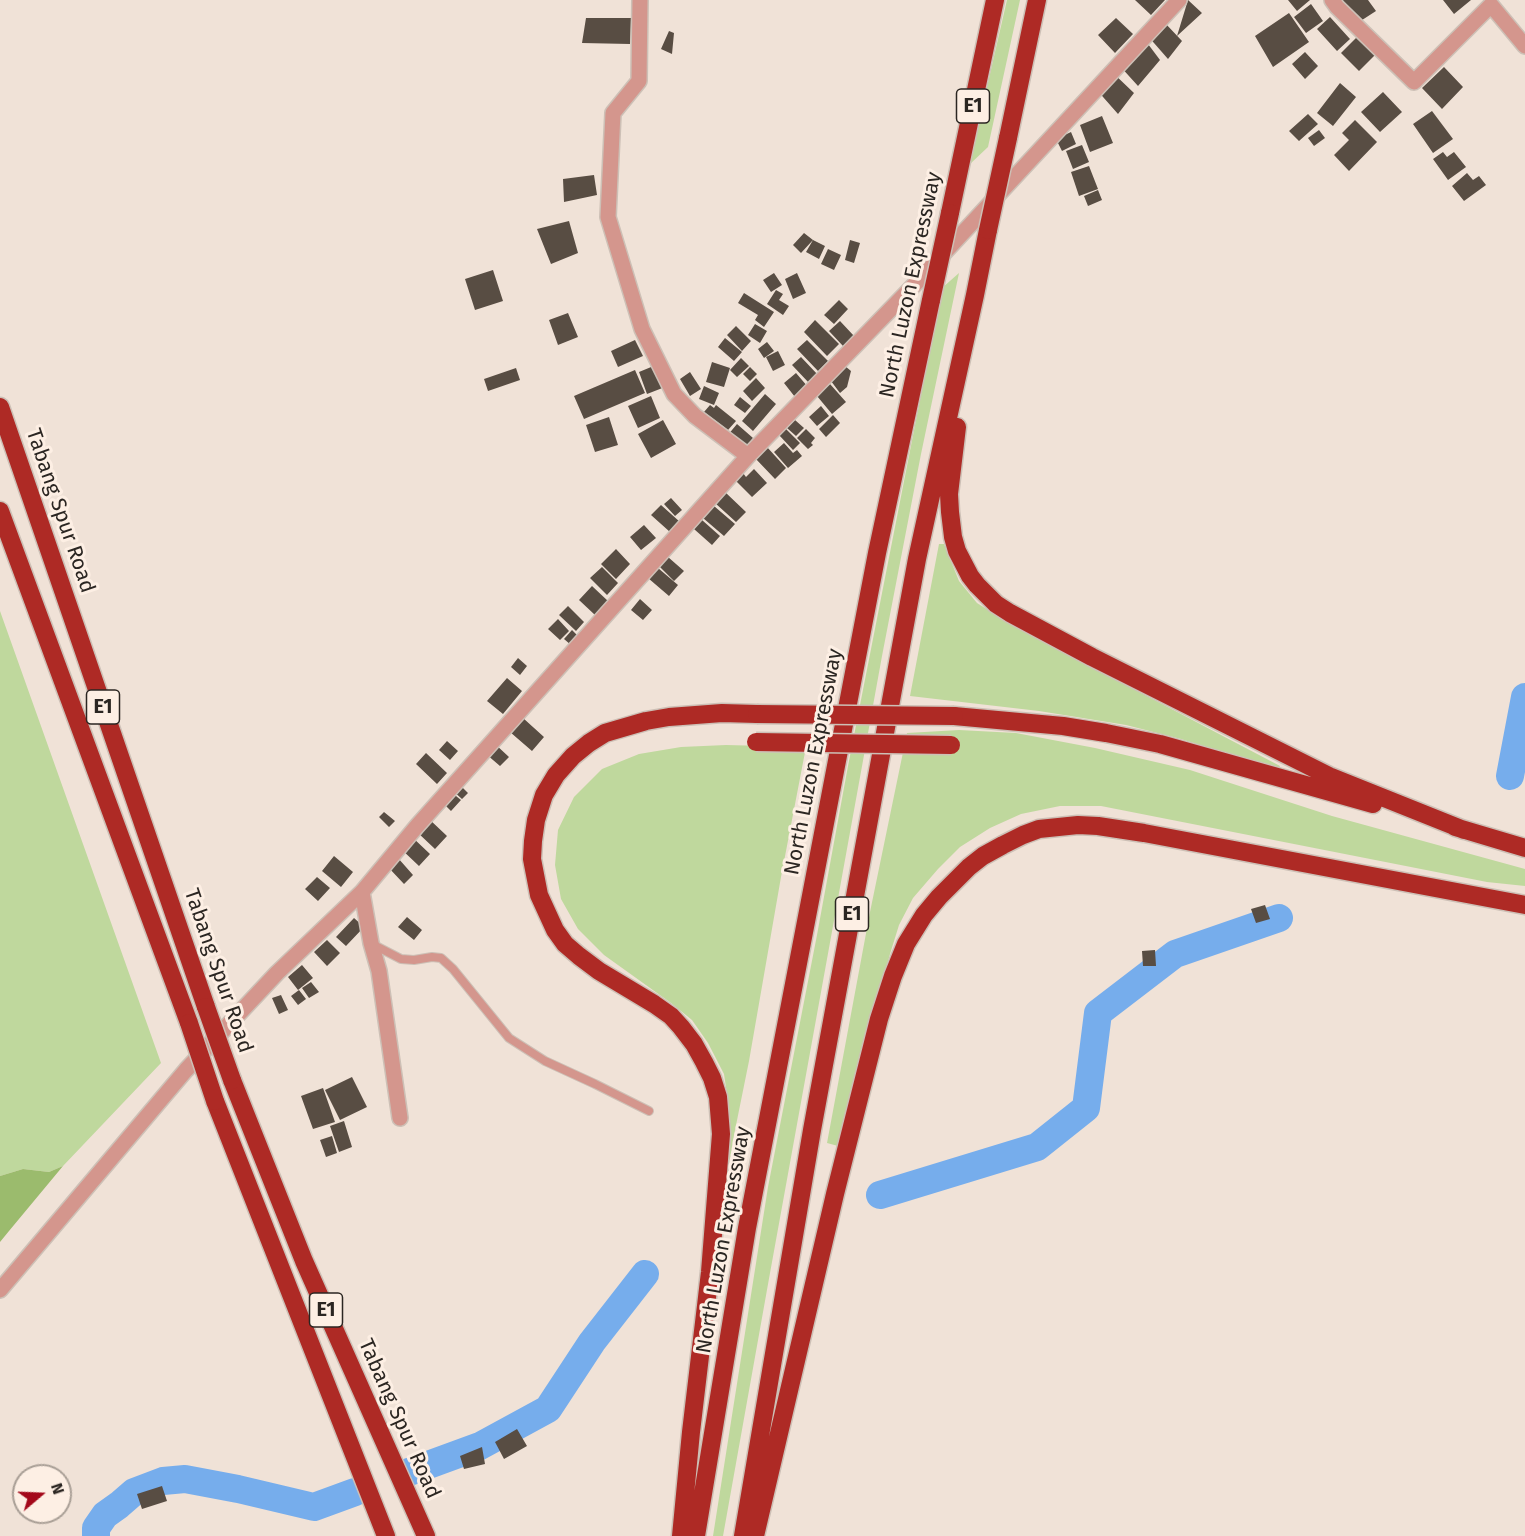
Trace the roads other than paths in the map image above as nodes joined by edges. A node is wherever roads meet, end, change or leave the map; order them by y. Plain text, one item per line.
1 (640, 0) edge
2 (995, 0) edge
3 (1037, 0) edge
4 (1179, 0) edge
5 (1332, 0) edge
6 (1525, 46) edge
7 (975, 295) junction
8 (0, 407) edge
9 (748, 456) junction
10 (0, 511) edge
11 (756, 742) dead end
12 (951, 745) dead end
13 (1464, 830) junction
14 (1525, 848) edge
15 (362, 892) junction
16 (1525, 905) edge
17 (371, 943) junction
18 (649, 1111) dead end
19 (400, 1118) dead end
20 (0, 1290) edge
21 (386, 1536) edge
22 (426, 1536) edge
23 (681, 1536) edge
24 (696, 1536) edge
25 (743, 1536) edge
26 (755, 1536) edge

1 - 9 street
2 - 24 highway, North Luzon Expressway / E1, bridge
3 - 7 highway, E1, bridge
4 - 9 street
5 - 6 street
7 - 13 highway
7 - 25 highway, E1
8 - 22 highway, Tabang Spur Road / E1, bridge
9 - 15 street
10 - 21 highway, E1, bridge
11 - 12 highway, bridge
13 - 14 highway
13 - 23 highway, bridge
15 - 17 street
15 - 20 street
16 - 26 highway
17 - 18 lane
17 - 19 street

